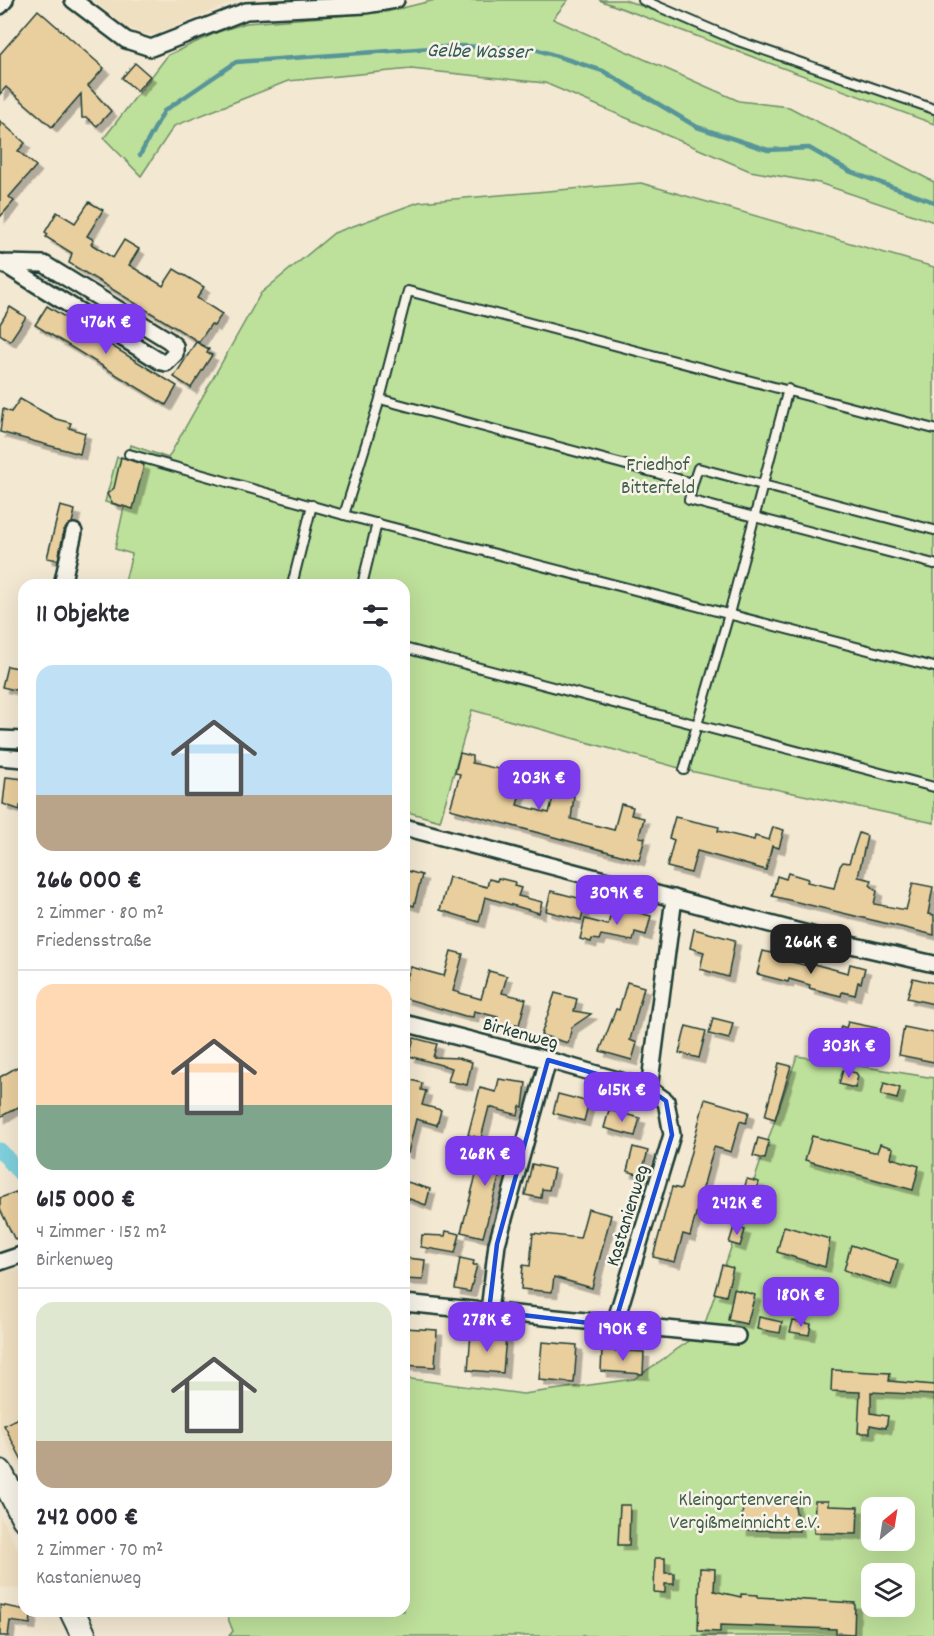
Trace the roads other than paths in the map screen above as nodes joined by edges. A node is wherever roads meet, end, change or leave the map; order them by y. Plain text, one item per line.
1 (5, 0) edge
2 (73, 0) edge
3 (396, 0) edge
4 (642, 0) edge
5 (0, 6) edge
6 (934, 109) edge
7 (1, 263) edge
8 (788, 389) junction
9 (380, 399) junction
10 (934, 429) edge
11 (129, 454) dead end
12 (693, 483) junction
13 (762, 485) junction
14 (312, 506) junction
15 (344, 514) junction
16 (755, 516) junction
17 (377, 523) junction
18 (934, 530) edge
19 (74, 532) dead end
20 (934, 564) edge
21 (63, 579) edge
22 (294, 579) edge
23 (363, 579) edge
24 (729, 614) junction
25 (410, 650) edge
26 (934, 667) edge
27 (698, 723) junction
28 (0, 739) edge
29 (18, 740) edge
30 (0, 757) edge
31 (18, 758) edge
32 (684, 770) dead end
33 (934, 787) edge
34 (410, 829) edge
35 (674, 898) junction
36 (934, 964) edge
37 (410, 1025) edge
38 (548, 1060) junction
39 (650, 1089) junction
40 (18, 1256) edge
41 (0, 1262) edge
42 (410, 1304) edge
43 (489, 1311) junction
44 (614, 1326) junction
45 (737, 1336) dead end
46 (0, 1472) edge
47 (18, 1506) edge
48 (75, 1617) edge
49 (84, 1636) edge

1 - 5 street
2 - 3 street
4 - 6 lane
7 - 7 street
8 - 9 lane
8 - 10 lane
8 - 13 lane
9 - 12 lane
9 - 15 lane
11 - 14 lane
12 - 13 lane
12 - 16 lane
13 - 16 lane
13 - 18 lane
14 - 15 lane
14 - 22 lane
15 - 17 lane
16 - 20 lane
16 - 24 lane
17 - 23 lane
17 - 24 lane
19 - 21 street
24 - 26 lane
24 - 27 lane
25 - 27 lane
27 - 32 lane
27 - 33 lane
28 - 29 street
30 - 31 street
34 - 35 street
35 - 36 street
35 - 39 street
37 - 38 street, Birkenweg
38 - 39 street, Birkenweg
38 - 43 street
39 - 44 street, Kastanienweg
40 - 41 street
42 - 43 street
43 - 44 street
44 - 45 street
46 - 47 main road
48 - 49 main road

